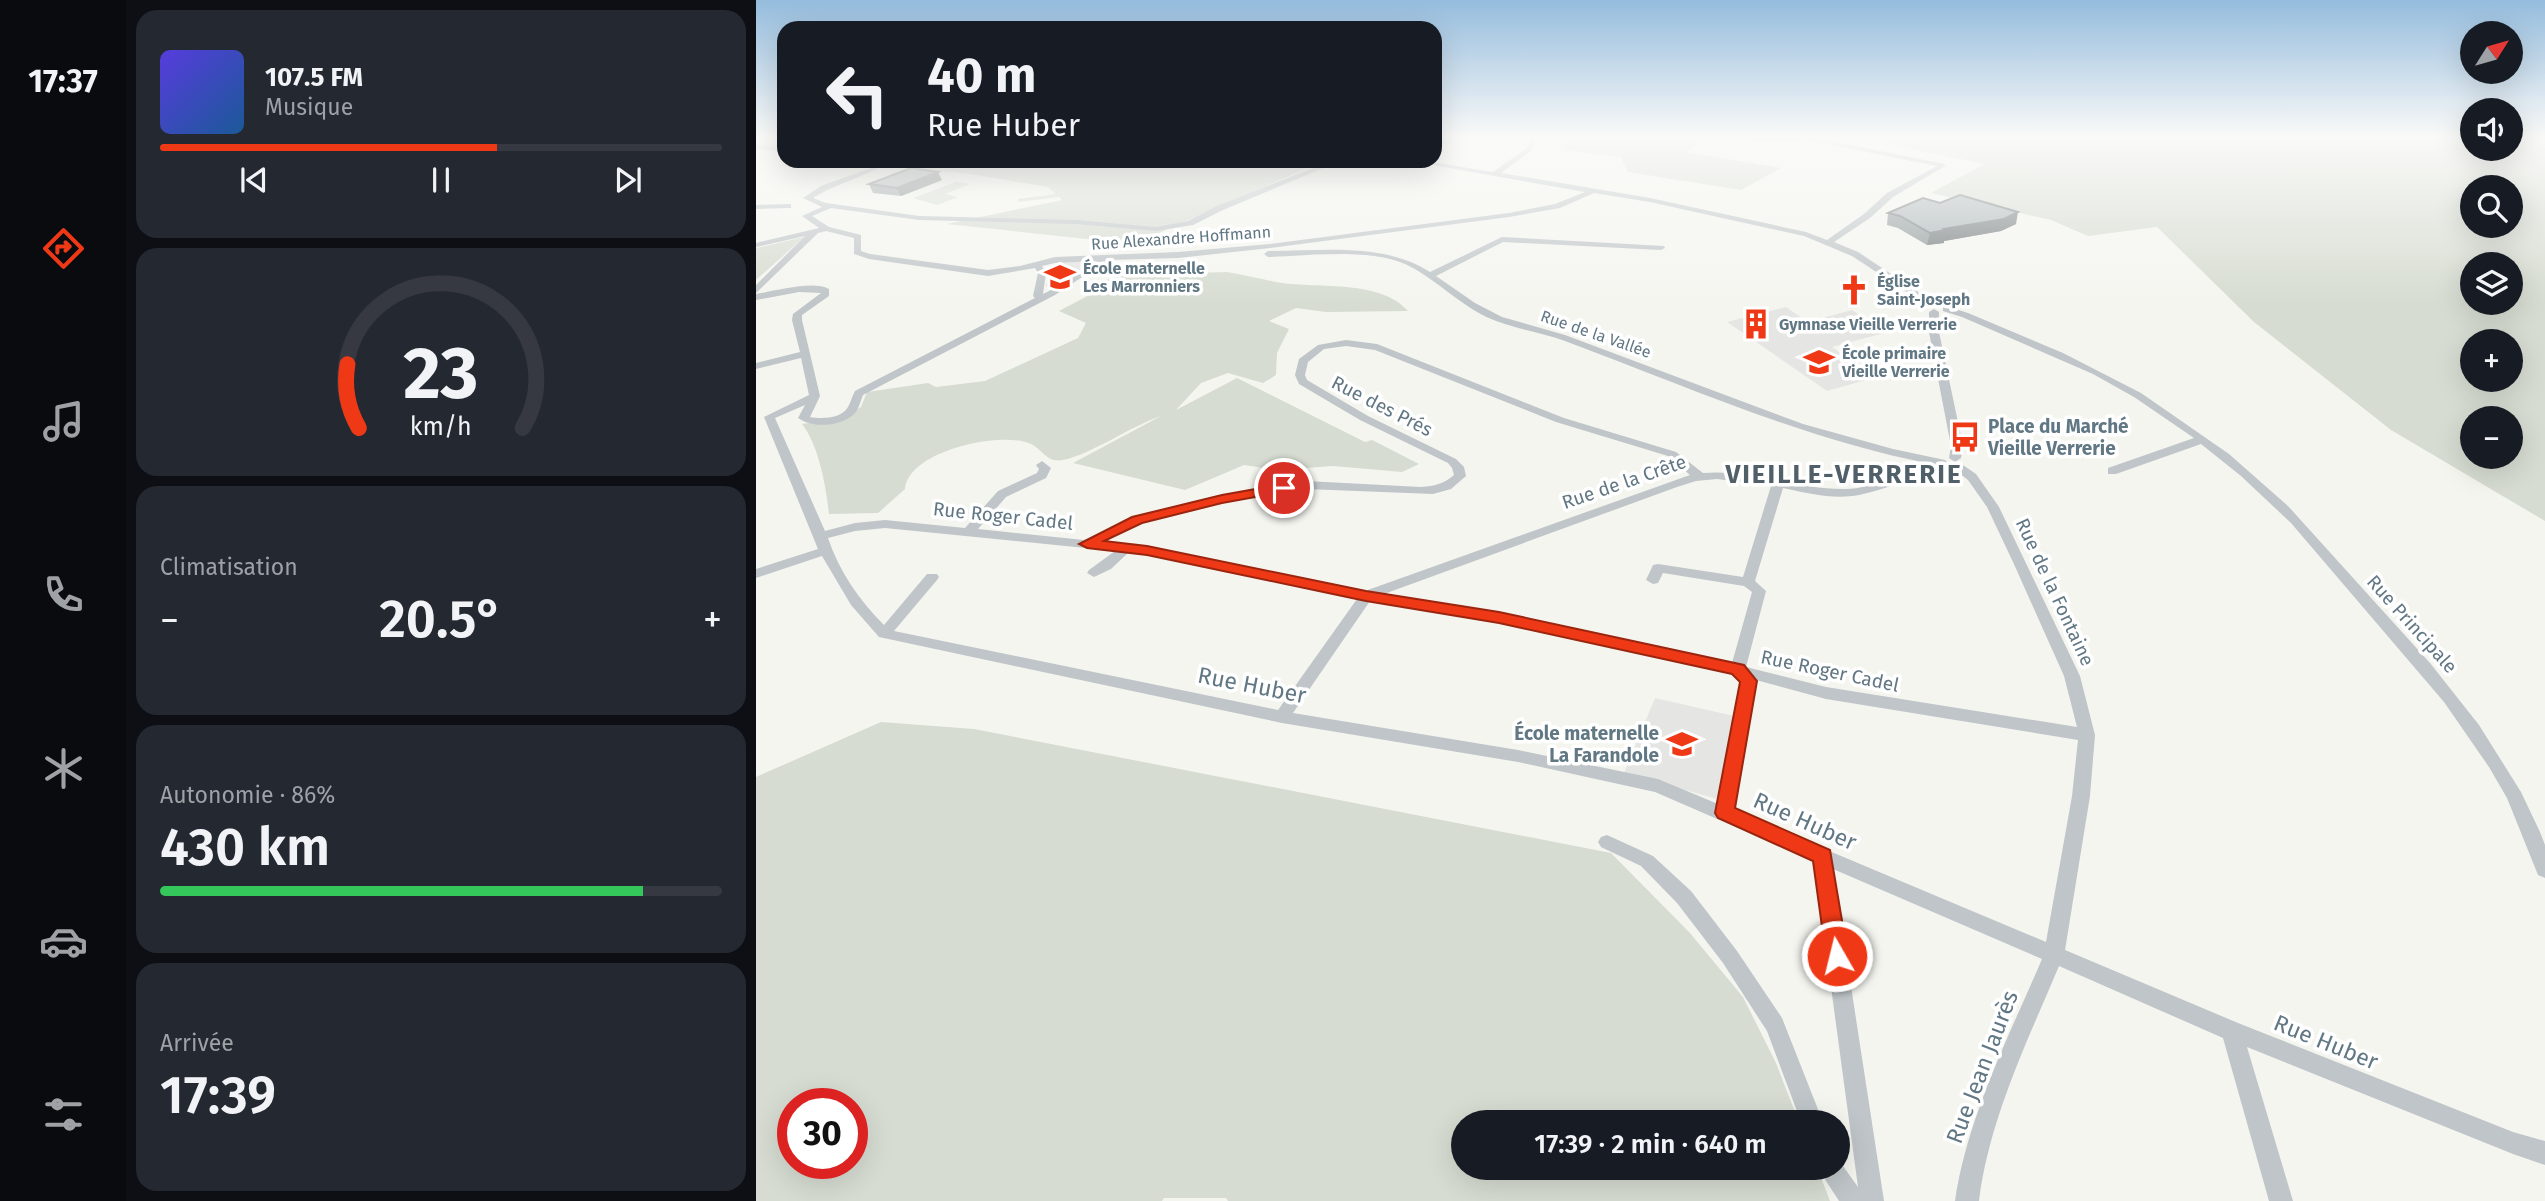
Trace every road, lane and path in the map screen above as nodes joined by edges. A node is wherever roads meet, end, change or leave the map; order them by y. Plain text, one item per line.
1 (815, 193) edge
2 (1257, 193) edge
3 (1588, 193) edge
4 (1610, 193) edge
5 (1893, 193) edge
6 (788, 206) dead end
7 (830, 206) junction
8 (756, 207) edge
9 (826, 229) junction
10 (815, 231) junction
11 (1829, 242) junction
12 (756, 245) edge
13 (1661, 247) dead end
14 (1244, 249) junction
15 (1105, 258) junction
16 (1037, 265) junction
17 (1429, 276) junction
18 (756, 290) edge
19 (756, 297) edge
20 (1043, 297) junction
21 (1936, 308) junction
22 (804, 354) junction
23 (756, 366) edge
24 (814, 398) junction
25 (788, 411) junction
26 (769, 418) junction
27 (804, 418) junction
28 (756, 419) edge
29 (2201, 440) junction
30 (1950, 463) junction
31 (1042, 465) dead end
32 (2112, 471) dead end
33 (1700, 477) junction
34 (1779, 484) junction
35 (968, 533) junction
36 (821, 536) junction
37 (1087, 544) junction
38 (1126, 548) junction
39 (825, 551) junction
40 (756, 573) edge
41 (1094, 573) dead end
42 (932, 577) dead end
43 (1653, 580) dead end
44 (1748, 582) junction
45 (1366, 596) junction
46 (884, 634) junction
47 (1738, 670) junction
48 (1282, 717) junction
49 (2087, 735) junction
50 (1725, 813) junction
51 (1607, 842) dead end
52 (1822, 856) junction
53 (2545, 870) edge
54 (2054, 954) junction
55 (2232, 1031) junction
56 (1807, 1110) edge
57 (2545, 1153) edge
58 (1839, 1180) edge
59 (1854, 1201) edge
60 (1872, 1201) edge
61 (1967, 1201) edge
62 (2281, 1201) edge

1 - 7 street
2 - 7 street
3 - 14 street, Rue Alexandre Hoffmann
4 - 11 street, Rue Principale
5 - 11 street
6 - 8 street
7 - 9 street
9 - 10 street
9 - 16 street, Rue Alexandre Hoffmann
10 - 12 street
10 - 18 street
11 - 21 street, Rue Principale
13 - 17 street
14 - 15 street, Rue Alexandre Hoffmann
14 - 17 street, Rue de la Vallée
15 - 16 street, Rue Alexandre Hoffmann
15 - 20 street
16 - 20 street
17 - 30 street, Rue de la Vallée
19 - 22 street
20 - 27 street
21 - 29 street, Rue Principale
21 - 30 street
22 - 23 street
22 - 24 street
24 - 25 street
24 - 27 street
25 - 26 street
25 - 27 street
26 - 28 street
26 - 36 street
29 - 32 street
29 - 53 street, Rue Principale
30 - 34 street, Rue de la Crête
30 - 49 street, Rue de la Fontaine
31 - 35 street
33 - 34 street, Rue de la Crête
33 - 37 street, Rue des Prés
33 - 45 street, Rue de la Crête
34 - 44 street
35 - 36 street, Rue Roger Cadel
35 - 37 street, Rue Roger Cadel
36 - 39 street
37 - 38 street, Rue Roger Cadel
38 - 41 street
38 - 45 street, Rue Roger Cadel
39 - 40 street
39 - 46 street
42 - 46 street
43 - 44 street
44 - 47 street
45 - 47 street, Rue Roger Cadel
45 - 48 street
46 - 48 street, Rue Huber
47 - 49 street, Rue Roger Cadel
47 - 50 street
48 - 50 street, Rue Huber
49 - 54 street, Rue de la Fontaine
50 - 52 street, Rue Huber
51 - 56 street
52 - 54 street, Rue Huber
52 - 60 street
54 - 55 street, Rue Huber
54 - 61 street, Rue Jean Jaurès
55 - 57 street, Rue Huber
55 - 62 street
58 - 59 street

